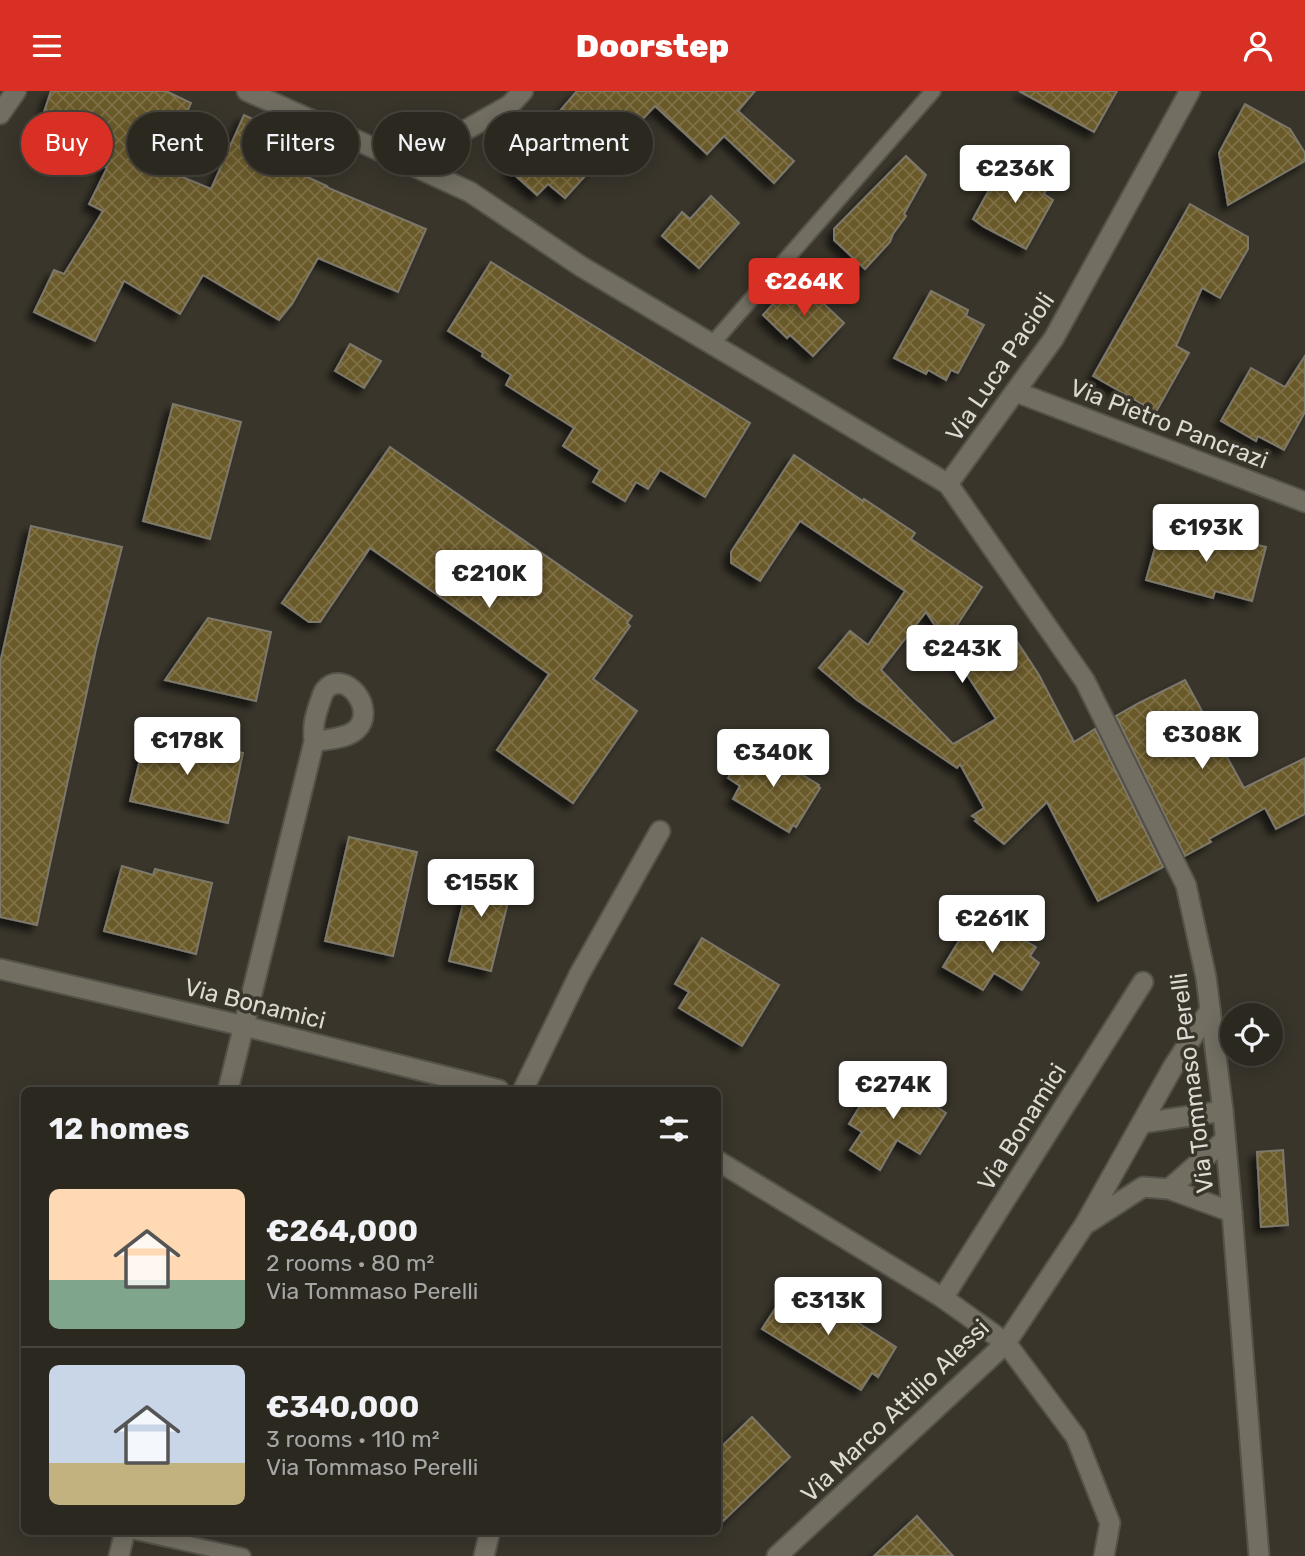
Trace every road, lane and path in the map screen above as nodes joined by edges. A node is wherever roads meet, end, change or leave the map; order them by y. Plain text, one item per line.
1 (16, 91) edge
2 (247, 91) edge
3 (523, 91) edge
4 (933, 91) edge
5 (1190, 91) edge
6 (0, 114) edge
7 (470, 128) edge
8 (373, 148) edge
9 (433, 175) edge
10 (712, 344) junction
11 (1016, 392) junction
12 (948, 484) junction
13 (1305, 502) edge
14 (314, 742) dead end
15 (660, 831) dead end
16 (0, 969) edge
17 (1143, 982) dead end
18 (1210, 1010) junction
19 (243, 1026) junction
20 (229, 1087) edge
21 (487, 1087) edge
22 (524, 1087) edge
23 (1223, 1111) junction
24 (1142, 1123) junction
25 (1225, 1140) junction
26 (721, 1162) edge
27 (1169, 1189) junction
28 (1232, 1212) junction
29 (1085, 1224) junction
30 (943, 1298) junction
31 (1006, 1343) junction
32 (124, 1535) edge
33 (149, 1535) edge
34 (489, 1535) edge
35 (119, 1556) edge
36 (243, 1556) edge
37 (484, 1556) edge
38 (777, 1556) edge
39 (1104, 1556) edge
40 (1259, 1556) edge

1 - 6 street
2 - 8 street, Via Tommaso Perelli
3 - 7 street
4 - 10 lane
5 - 11 street, Via Luca Pacioli
9 - 10 street, Via Tommaso Perelli
10 - 12 street, Via Tommaso Perelli
11 - 12 street, Via Luca Pacioli
11 - 13 street, Via Pietro Pancrazi
12 - 18 street, Via Tommaso Perelli
14 - 19 street
15 - 22 street
16 - 19 street, Via Bonamici
17 - 30 street, Via Bonamici
18 - 23 street, Via Tommaso Perelli
18 - 24 street, Via Marco Attilio Alessi
19 - 20 street
19 - 21 street, Via Bonamici
23 - 24 street
23 - 25 street, Via Tommaso Perelli
24 - 29 street, Via Marco Attilio Alessi
25 - 27 street
25 - 28 street, Via Tommaso Perelli
26 - 30 street
27 - 28 street, Via Marco Attilio Alessi
27 - 29 street, Via Marco Attilio Alessi
28 - 40 street, Via Tommaso Perelli
29 - 31 street, Via Marco Attilio Alessi
30 - 31 street
31 - 38 street, Via Marco Attilio Alessi
31 - 39 street
32 - 35 street
33 - 36 lane
34 - 37 street

